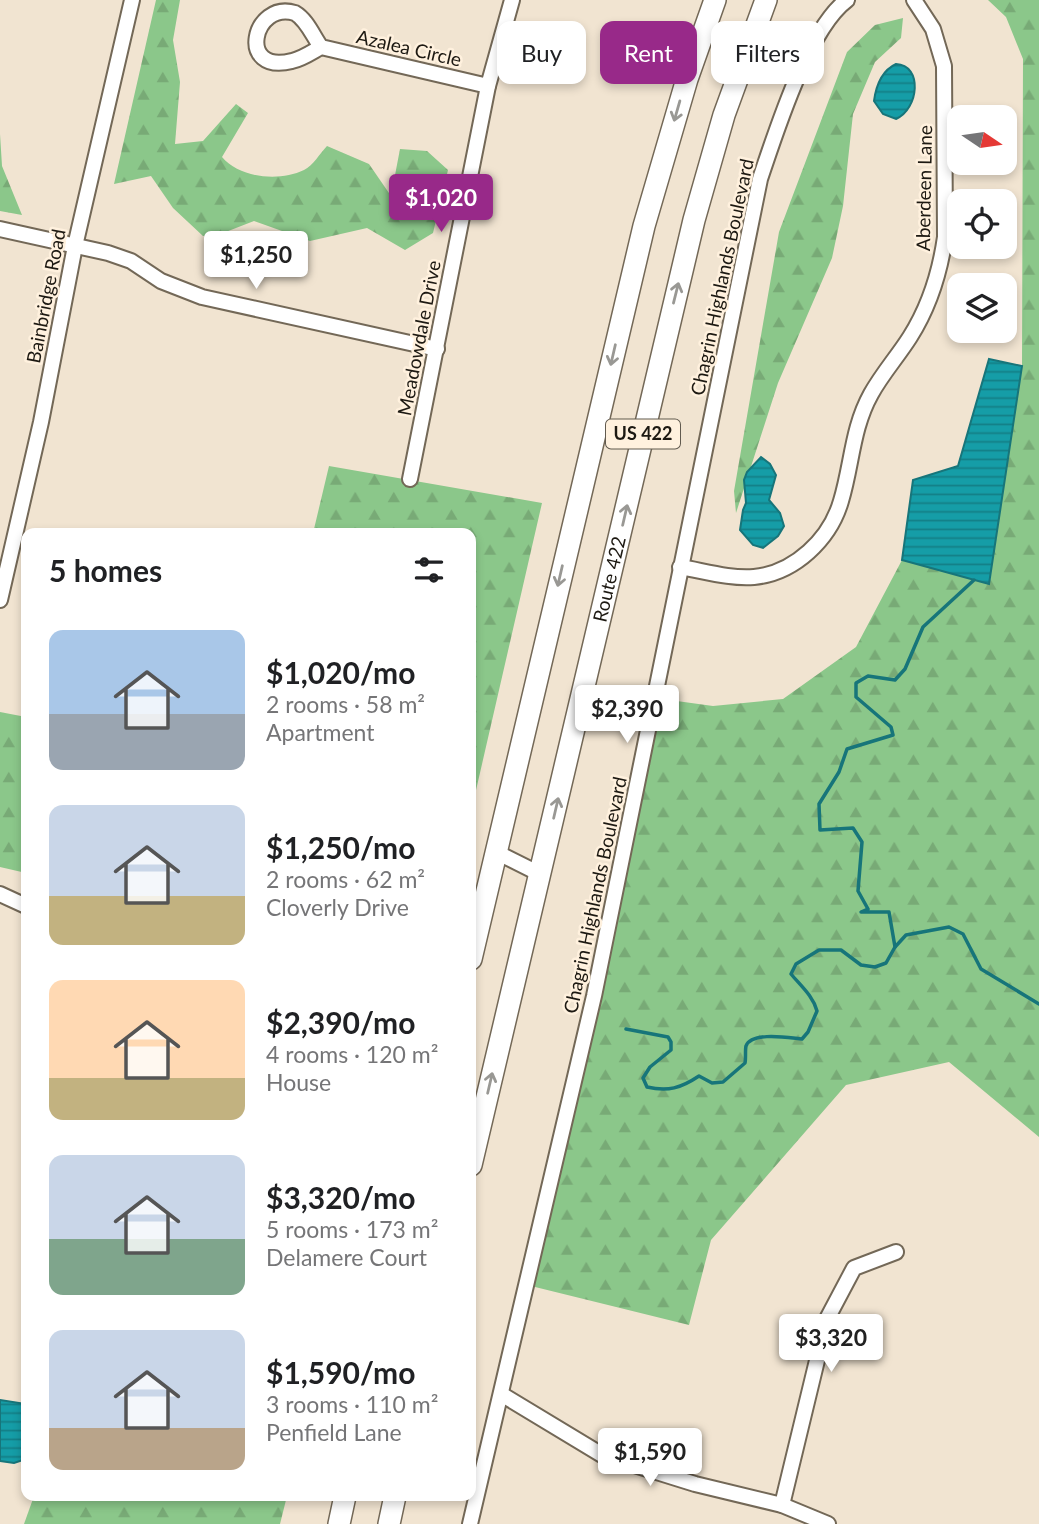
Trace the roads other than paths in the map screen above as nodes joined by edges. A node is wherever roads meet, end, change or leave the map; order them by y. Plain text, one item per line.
1 (132, 0) edge
2 (512, 0) edge
3 (715, 0) edge
4 (766, 0) edge
5 (847, 0) edge
6 (914, 0) edge
7 (321, 47) junction
8 (488, 86) junction
9 (0, 229) edge
10 (75, 246) junction
11 (437, 349) junction
12 (410, 479) dead end
13 (680, 567) junction
14 (0, 600) edge
15 (496, 852) junction
16 (540, 874) junction
17 (0, 894) edge
18 (21, 904) edge
19 (476, 938) edge
20 (476, 1144) edge
21 (895, 1252) dead end
22 (501, 1394) junction
23 (476, 1499) edge
24 (344, 1501) edge
25 (394, 1501) edge
26 (475, 1501) edge
27 (782, 1505) junction
28 (339, 1524) edge
29 (389, 1524) edge
30 (470, 1524) edge
31 (828, 1524) edge

1 - 10 street, Bainbridge Road
2 - 8 street, Meadowdale Drive
3 -> 15 highway, US 422
16 -> 4 highway, Route 422 / US 422
5 - 13 street, Chagrin Highlands Boulevard
6 - 13 street, Aberdeen Lane
7 - 7 street
7 - 8 street, Azalea Circle
8 - 11 street, Meadowdale Drive
9 - 10 street
10 - 11 street
10 - 14 street, Bainbridge Road
11 - 12 street, Meadowdale Drive
13 - 22 street, Chagrin Highlands Boulevard
15 - 16 street
15 - 19 highway, US 422
20 -> 16 highway, Route 422 / US 422
17 - 18 street
21 - 27 street
22 - 23 street, Chagrin Highlands Boulevard
22 - 27 street
24 - 28 highway
25 - 29 highway
26 - 30 street, Chagrin Highlands Boulevard
27 - 31 street

